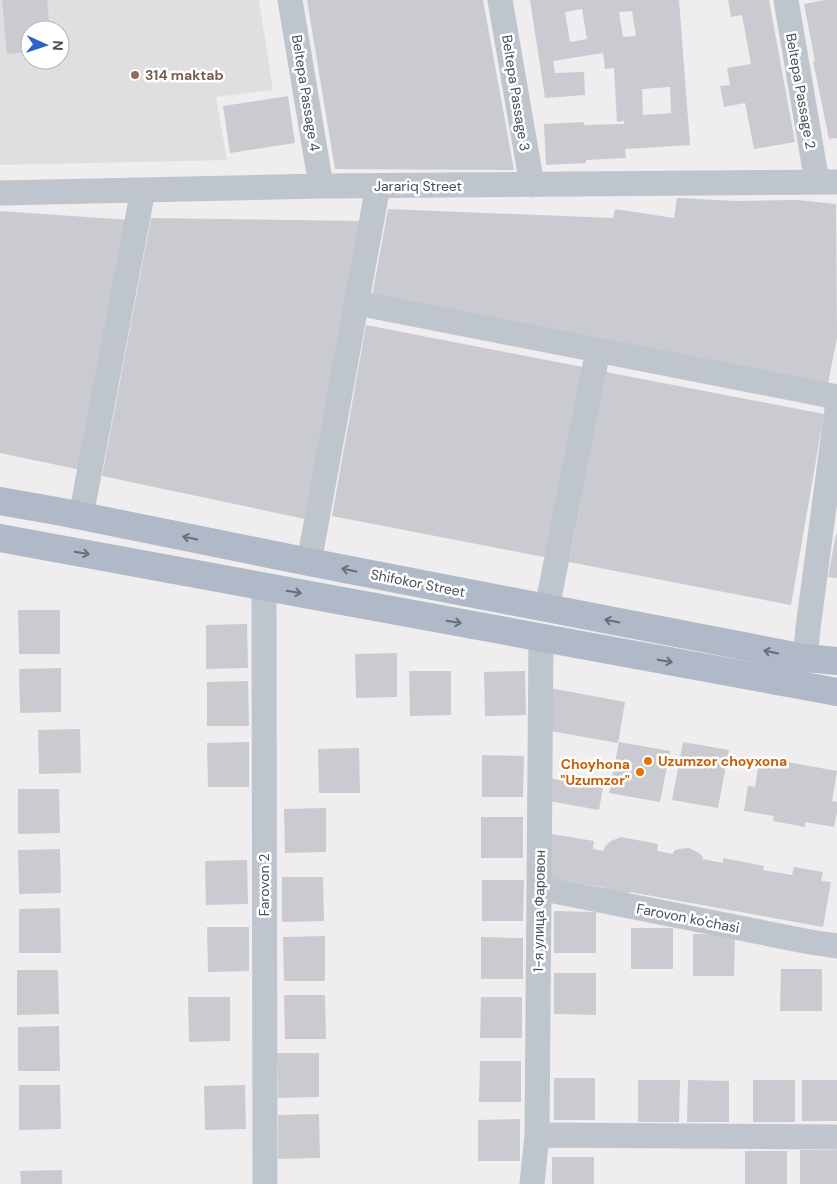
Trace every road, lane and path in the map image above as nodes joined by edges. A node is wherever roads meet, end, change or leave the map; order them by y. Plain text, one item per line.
1 (290, 0) edge
2 (500, 0) edge
3 (786, 0) edge
4 (827, 182) edge
5 (532, 185) junction
6 (321, 186) junction
7 (378, 186) junction
8 (142, 190) junction
9 (0, 193) edge
10 (357, 303) junction
11 (598, 350) junction
12 (837, 397) edge
13 (837, 409) edge
14 (0, 501) edge
15 (72, 514) junction
16 (0, 538) edge
17 (55, 548) junction
18 (309, 562) junction
19 (264, 586) junction
20 (548, 608) junction
21 (541, 638) junction
22 (806, 658) junction
23 (837, 661) edge
24 (837, 692) edge
25 (539, 888) junction
26 (837, 946) edge
27 (537, 1135) junction
28 (837, 1137) edge
29 (265, 1184) edge
30 (532, 1184) edge

1 - 6 street, Beltepa Passage 4
2 - 5 street, Beltepa Passage 3
3 - 4 street, Beltepa Passage 2
4 - 5 street, Jarariq Street
5 - 7 street, Jarariq Street
6 - 7 street, Jarariq Street
6 - 8 street, Jarariq Street
7 - 10 street
8 - 9 street, Jarariq Street
8 - 15 street
10 - 11 street
10 - 18 street
11 - 12 street
11 - 20 street
13 - 22 street
14 - 15 main road, Shifokor Street
15 - 17 main road
18 -> 15 main road, Shifokor Street
16 - 17 main road
17 -> 19 main road
20 -> 18 main road, Shifokor Street
19 -> 21 main road
19 - 29 street, Farovon 2
22 -> 20 main road, Shifokor Street
21 -> 24 main road
21 - 25 street, 1-я улица Фаровон
22 - 23 main road, Shifokor Street
25 - 26 street, Farovon ko'chasi
25 - 27 street, 1-я улица Фаровон
27 - 28 street
27 - 30 street, 1-я улица Фаровон

